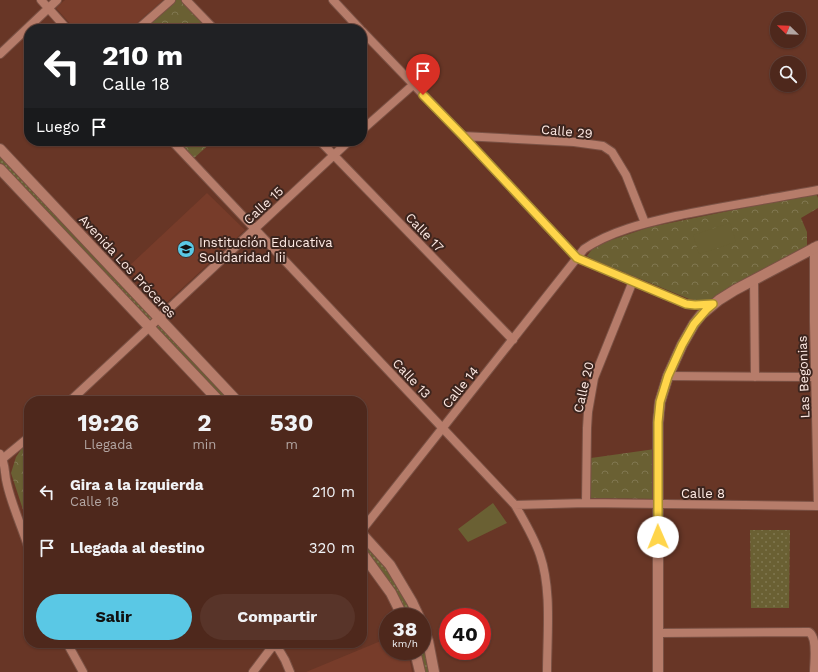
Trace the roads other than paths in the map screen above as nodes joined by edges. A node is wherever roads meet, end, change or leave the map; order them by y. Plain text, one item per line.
1 (41, 0) edge
2 (57, 0) edge
3 (171, 0) edge
4 (186, 0) edge
5 (333, 0) edge
6 (48, 8) junction
7 (31, 24) edge
8 (63, 24) edge
9 (144, 24) edge
10 (209, 24) edge
11 (355, 24) edge
12 (24, 31) edge
13 (367, 36) edge
14 (0, 54) edge
15 (413, 85) junction
16 (367, 126) edge
17 (463, 136) junction
18 (177, 146) edge
19 (325, 146) edge
20 (343, 146) edge
21 (0, 149) edge
22 (333, 155) junction
23 (0, 170) edge
24 (818, 190) edge
25 (645, 223) junction
26 (254, 229) junction
27 (816, 246) edge
28 (577, 258) junction
29 (754, 280) junction
30 (633, 281) junction
31 (713, 304) junction
32 (159, 317) junction
33 (816, 322) edge
34 (149, 327) junction
35 (513, 340) junction
36 (668, 376) junction
37 (755, 377) junction
38 (815, 377) junction
39 (75, 396) edge
40 (214, 396) edge
41 (233, 396) edge
42 (817, 404) edge
43 (442, 427) junction
44 (24, 441) edge
45 (1, 458) edge
46 (3, 480) edge
47 (586, 503) junction
48 (515, 505) junction
49 (658, 505) junction
50 (818, 506) edge
51 (367, 524) edge
52 (24, 536) edge
53 (367, 540) edge
54 (367, 560) edge
55 (398, 608) edge
56 (415, 608) edge
57 (659, 633) junction
58 (70, 648) edge
59 (271, 648) edge
60 (278, 648) edge
61 (431, 656) edge
62 (417, 660) edge
63 (83, 672) edge
64 (253, 672) edge
65 (290, 672) edge
66 (420, 672) edge
67 (434, 672) edge
68 (547, 672) edge
69 (658, 672) edge
70 (814, 672) edge

1 - 6 street
2 - 6 street
3 - 9 street
4 - 10 street
5 - 11 street
6 - 7 street
6 - 8 street
12 - 14 street
13 - 15 street
15 - 16 street
15 - 17 street
17 - 25 street, Calle 29
17 - 28 street
18 - 26 street, Calle 13
19 - 22 street, Calle 17
20 - 22 street, Calle 15
21 - 32 main road, Avenida Los Próceres
22 - 26 street, Calle 15
22 - 35 street, Calle 17
23 - 34 main road, Avenida Los Próceres
24 - 25 street, Calle 14
25 - 28 street, Calle 14
26 - 32 street, Calle 15
26 - 43 street, Calle 13
27 - 29 main road
27 - 33 street, Las Begonias
28 - 30 street
28 - 35 street, Calle 14
29 - 31 main road
29 - 37 street
30 - 31 street
30 - 47 street, Calle 20
31 - 36 main road
32 - 34 street, Calle 15
32 - 41 main road, Avenida Los Próceres
33 - 38 street, Las Begonias
34 - 39 street, Calle 15
34 - 40 main road, Avenida Los Próceres
35 - 43 street, Calle 14
36 - 37 street
36 - 49 main road
37 - 38 street
38 - 42 street, Las Begonias
42 - 50 street, Las Begonias
43 - 48 street, Calle 13
43 - 51 street, Calle 14
44 - 45 street
45 - 46 street
46 - 52 street
47 - 48 street, Calle 8
47 - 49 street, Calle 8
48 - 68 street, Calle 13
49 - 50 street, Calle 8
49 - 57 main road
53 - 56 main road
54 - 55 main road
57 - 69 main road
57 - 70 street
58 - 63 street
59 - 64 street
60 - 65 street
61 - 67 main road
62 - 66 main road

